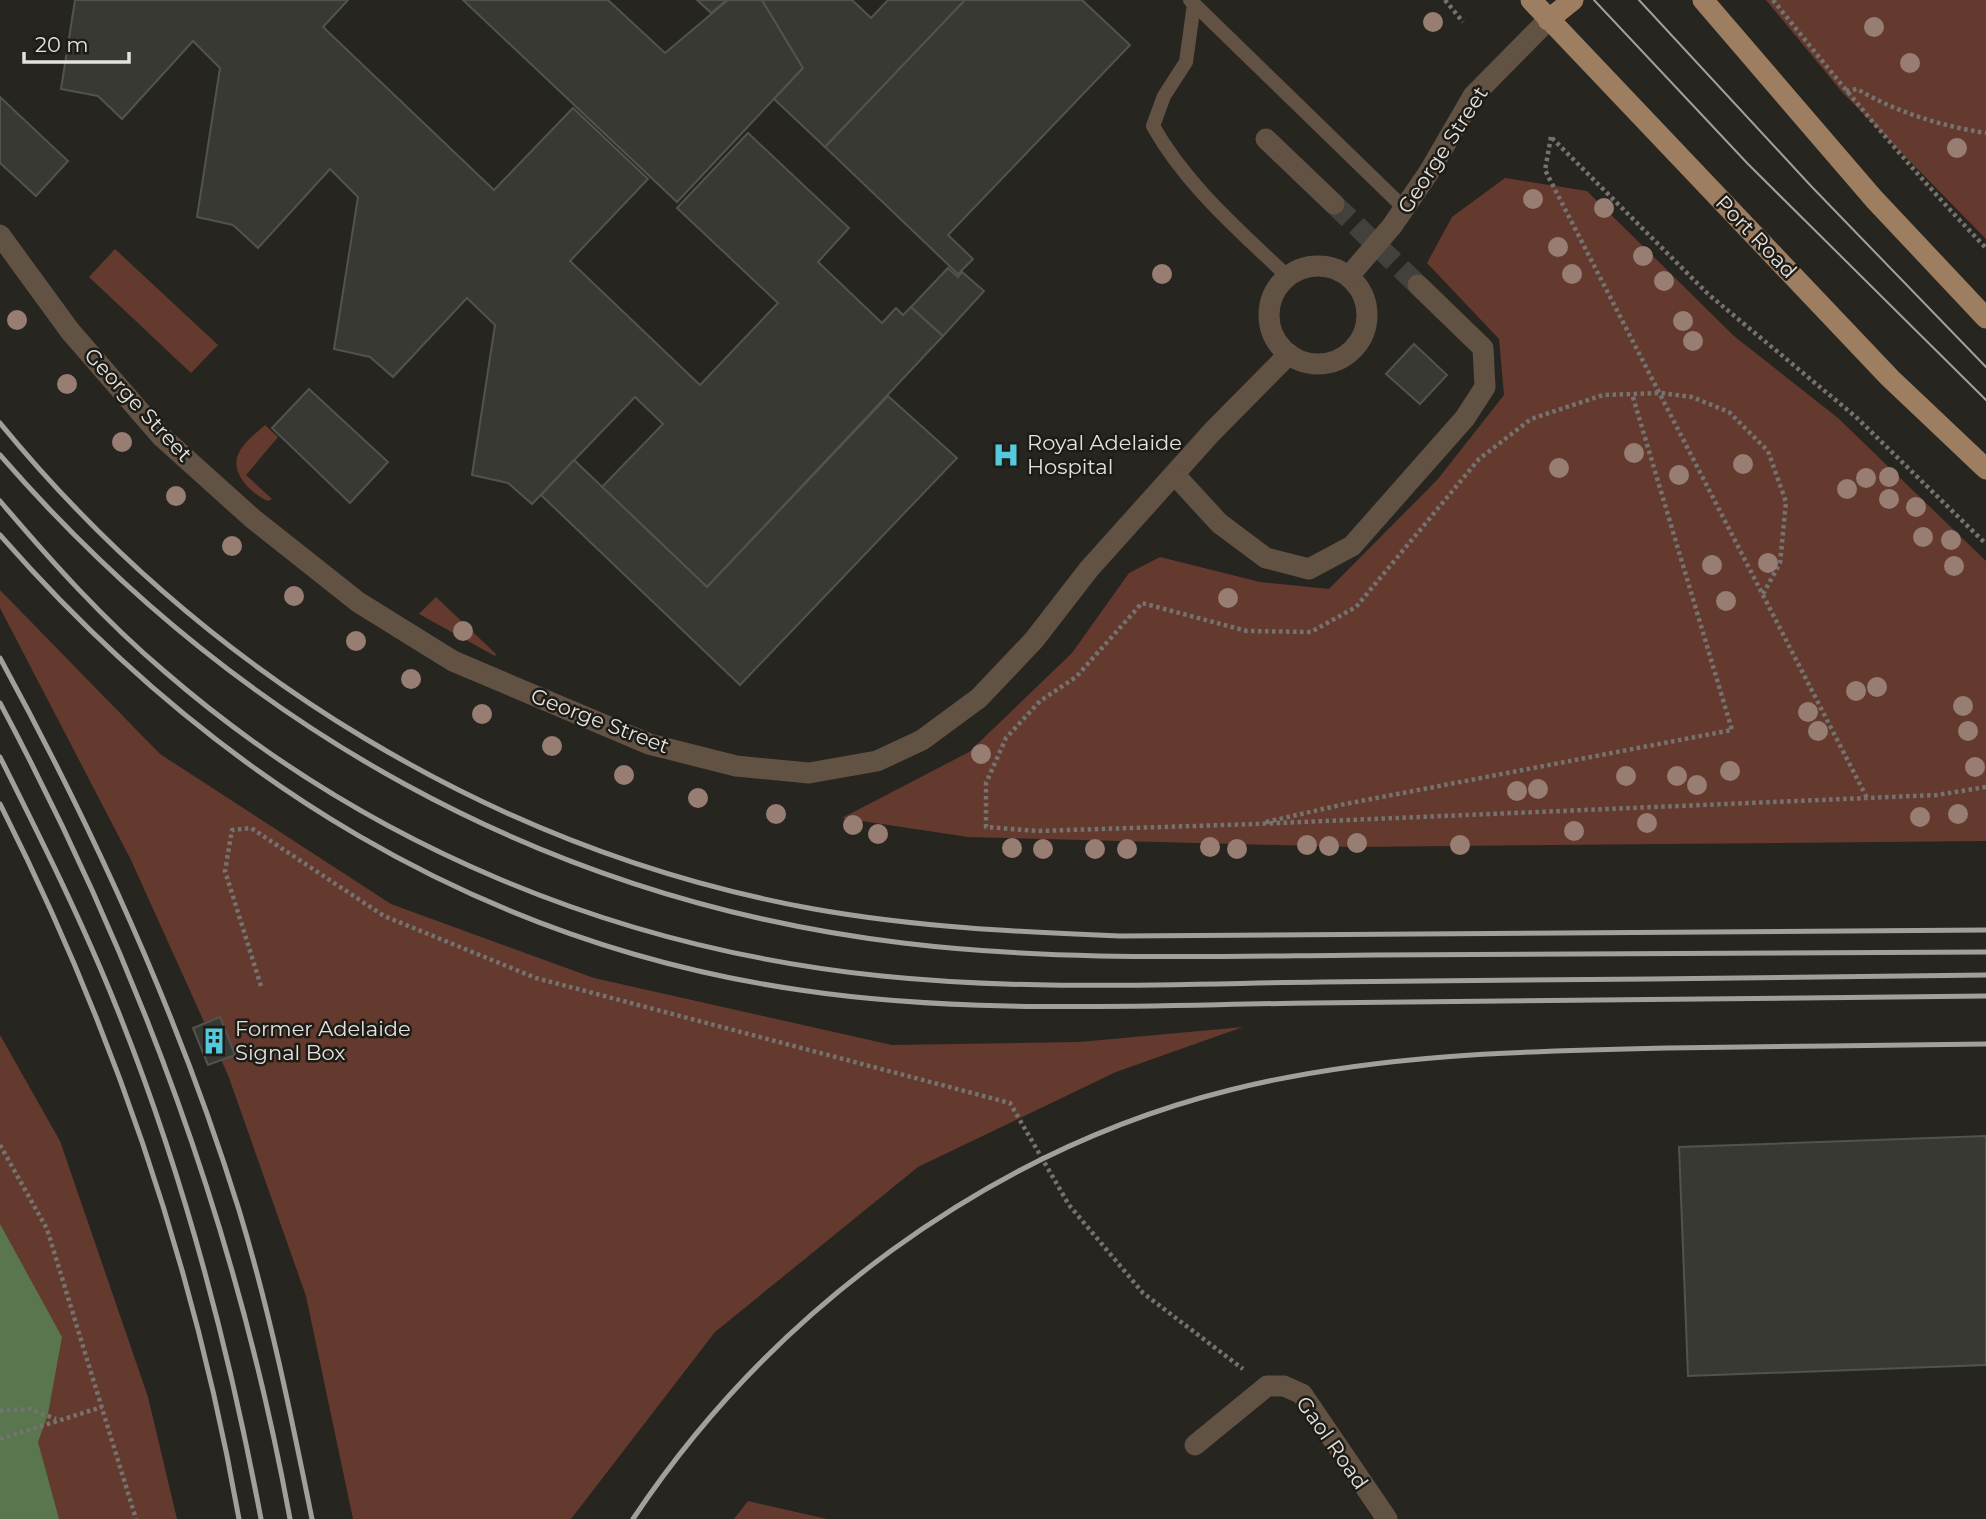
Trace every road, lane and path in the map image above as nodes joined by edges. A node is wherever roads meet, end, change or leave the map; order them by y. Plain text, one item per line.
1 (1445, 0) edge
2 (1531, 0) edge
3 (1573, 0) edge
4 (1703, 0) edge
5 (1773, 0) edge
6 (1192, 2) edge
7 (1548, 20) junction
8 (1463, 22) dead end
9 (1846, 92) junction
10 (1986, 133) edge
11 (1266, 139) dead end
12 (1334, 204) tunnel mouth
13 (1404, 208) junction
14 (0, 235) edge
15 (1986, 247) edge
16 (1288, 276) junction
17 (1349, 276) junction
18 (1418, 285) tunnel mouth
19 (1986, 318) edge
20 (1289, 354) junction
21 (1661, 393) junction
22 (1632, 394) junction
23 (1986, 469) edge
24 (1175, 475) junction
25 (1986, 544) edge
26 (1763, 594) junction
27 (1986, 788) edge
28 (1867, 797) junction
29 (1255, 824) junction
30 (261, 986) dead end
31 (0, 1145) edge
32 (1267, 1386) junction
33 (102, 1407) junction
34 (0, 1411) edge
35 (57, 1420) junction
36 (0, 1439) edge
37 (1195, 1445) dead end
38 (136, 1519) edge
39 (1387, 1519) edge

1 - 8 path
2 - 7 main road, Port Road
3 - 7 main road, George Street
4 - 19 main road
5 - 9 path
6 - 13 lane
6 - 16 lane
7 - 13 street, George Street
7 - 23 main road, Port Road
9 - 10 path
9 - 15 path
11 - 12 street
13 - 17 street, George Street
14 - 24 street, George Street
16 - 17 street
16 - 20 street
17 - 20 street
18 - 24 street
20 - 24 street, George Street
21 - 22 path
21 - 25 path
21 - 26 path
21 - 26 path
22 - 29 path
22 - 29 path
26 - 28 path
27 - 28 path
28 - 29 path
30 - 32 path
31 - 33 path
32 - 37 street
32 - 39 street, Gaol Road
33 - 35 path
33 - 38 path
34 - 35 path
35 - 36 path

